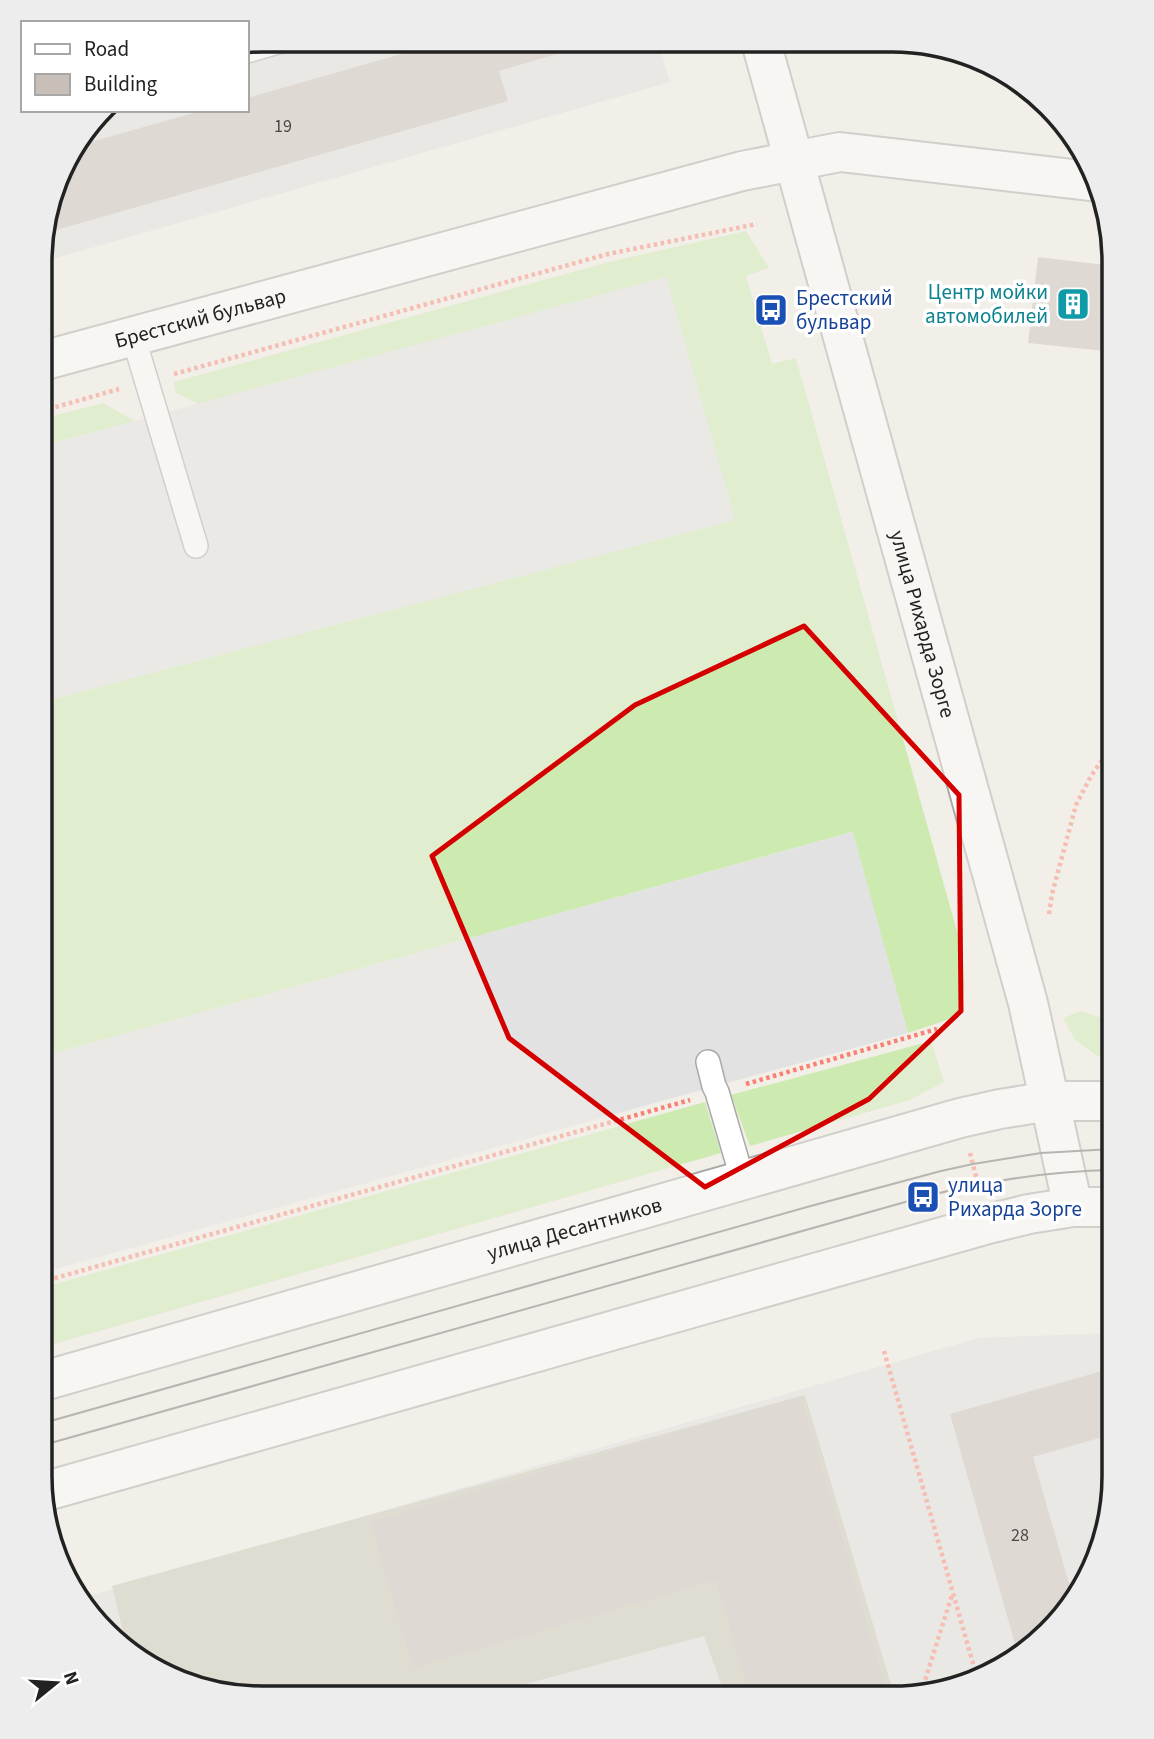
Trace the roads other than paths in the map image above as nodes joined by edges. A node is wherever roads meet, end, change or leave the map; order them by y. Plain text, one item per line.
1 (764, 52) edge
2 (794, 160) junction
3 (1085, 181) edge
4 (133, 336) junction
5 (52, 358) edge
6 (196, 546) dead end
7 (708, 1062) dead end
8 (1050, 1101) junction
9 (1101, 1101) edge
10 (743, 1181) junction
11 (1073, 1207) junction
12 (1101, 1207) edge
13 (52, 1379) edge
14 (53, 1489) edge

1 - 2 street, улица Рихарда Зорге
2 - 3 street, Брестский бульвар
2 - 4 street, Брестский бульвар
2 - 8 street, улица Рихарда Зорге
4 - 5 street, Брестский бульвар
4 - 6 lane
7 - 10 lane
8 - 9 street, улица Десантников
8 - 10 street, улица Десантников
8 - 11 street, улица Рихарда Зорге
10 - 13 street, улица Десантников
11 - 12 street
11 - 14 street

